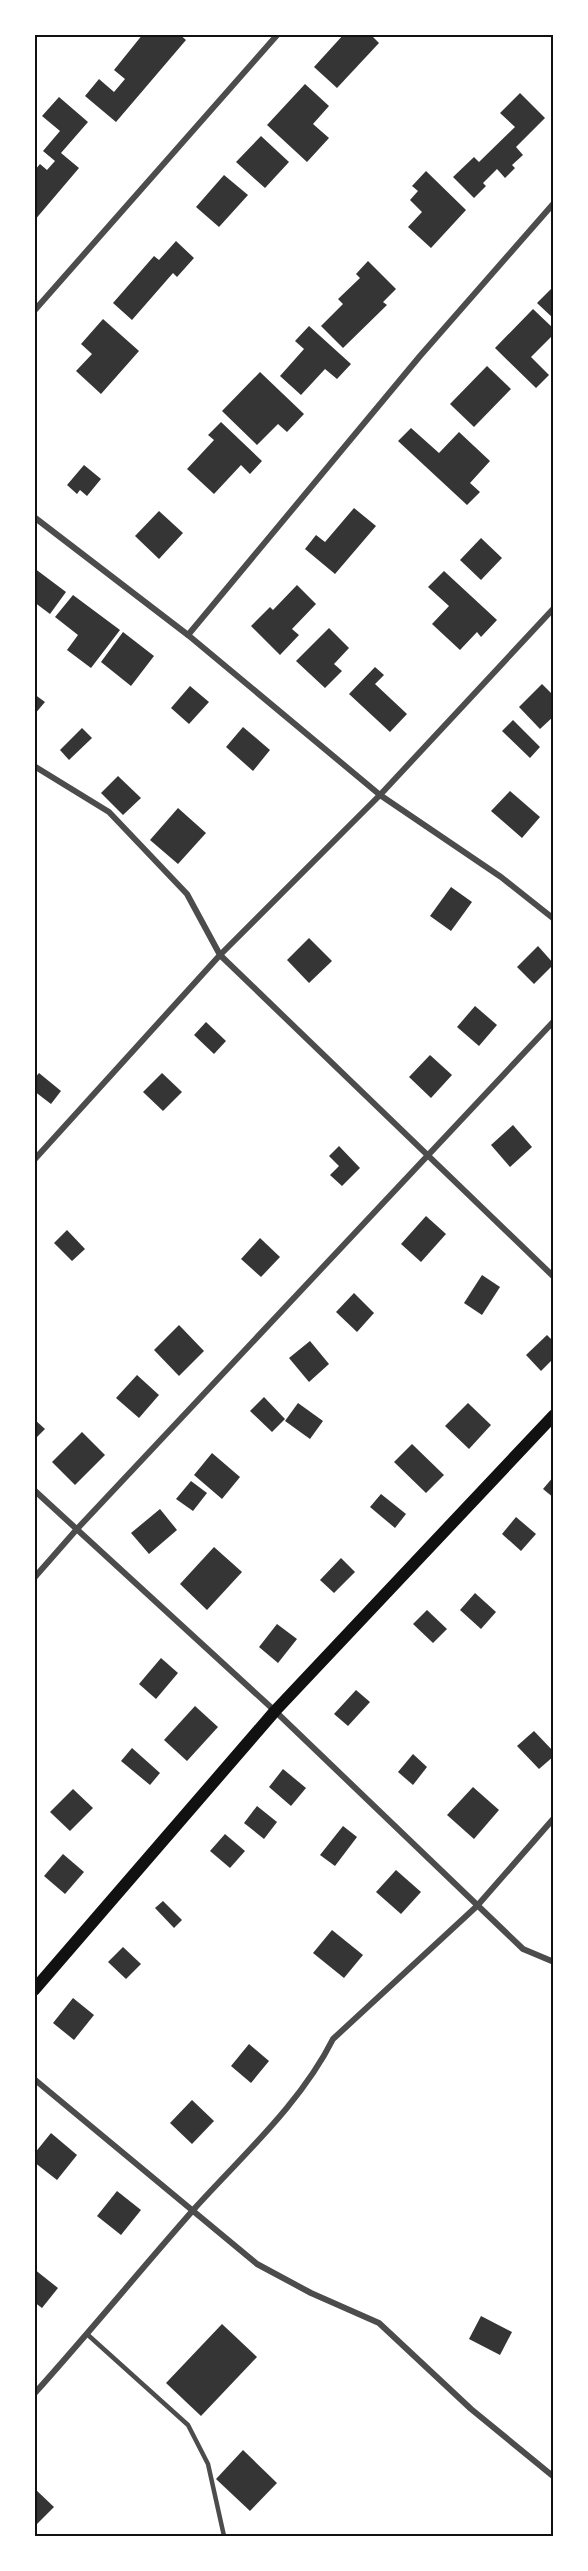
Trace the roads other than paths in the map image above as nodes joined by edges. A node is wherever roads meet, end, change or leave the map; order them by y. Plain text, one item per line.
1 (278, 34) edge
2 (554, 203) edge
3 (34, 311) edge
4 (34, 516) edge
5 (554, 608) edge
6 (188, 634) junction
7 (34, 766) edge
8 (380, 795) junction
9 (554, 919) edge
10 (220, 955) junction
11 (554, 1022) edge
12 (426, 1156) junction
13 (34, 1160) edge
14 (554, 1277) edge
15 (554, 1415) edge
16 (34, 1490) edge
17 (77, 1529) junction
18 (34, 1578) edge
19 (275, 1711) junction
20 (554, 1818) edge
21 (477, 1906) junction
22 (554, 1962) edge
23 (34, 1990) edge
24 (34, 2079) edge
25 (193, 2211) junction
26 (88, 2335) junction
27 (34, 2394) edge
28 (554, 2478) edge
29 (224, 2536) edge

1 - 3 street
2 - 6 street
4 - 6 street
5 - 8 street
6 - 8 street
7 - 10 street
8 - 9 street
8 - 10 street
10 - 12 street
10 - 13 street
11 - 12 street
12 - 14 street
12 - 17 street
15 - 19 main road
16 - 17 street
17 - 18 street
17 - 19 street
19 - 21 street
19 - 23 main road
20 - 21 street
21 - 22 street
21 - 25 street
24 - 25 street
25 - 26 street
25 - 28 street
26 - 27 street
26 - 29 lane

